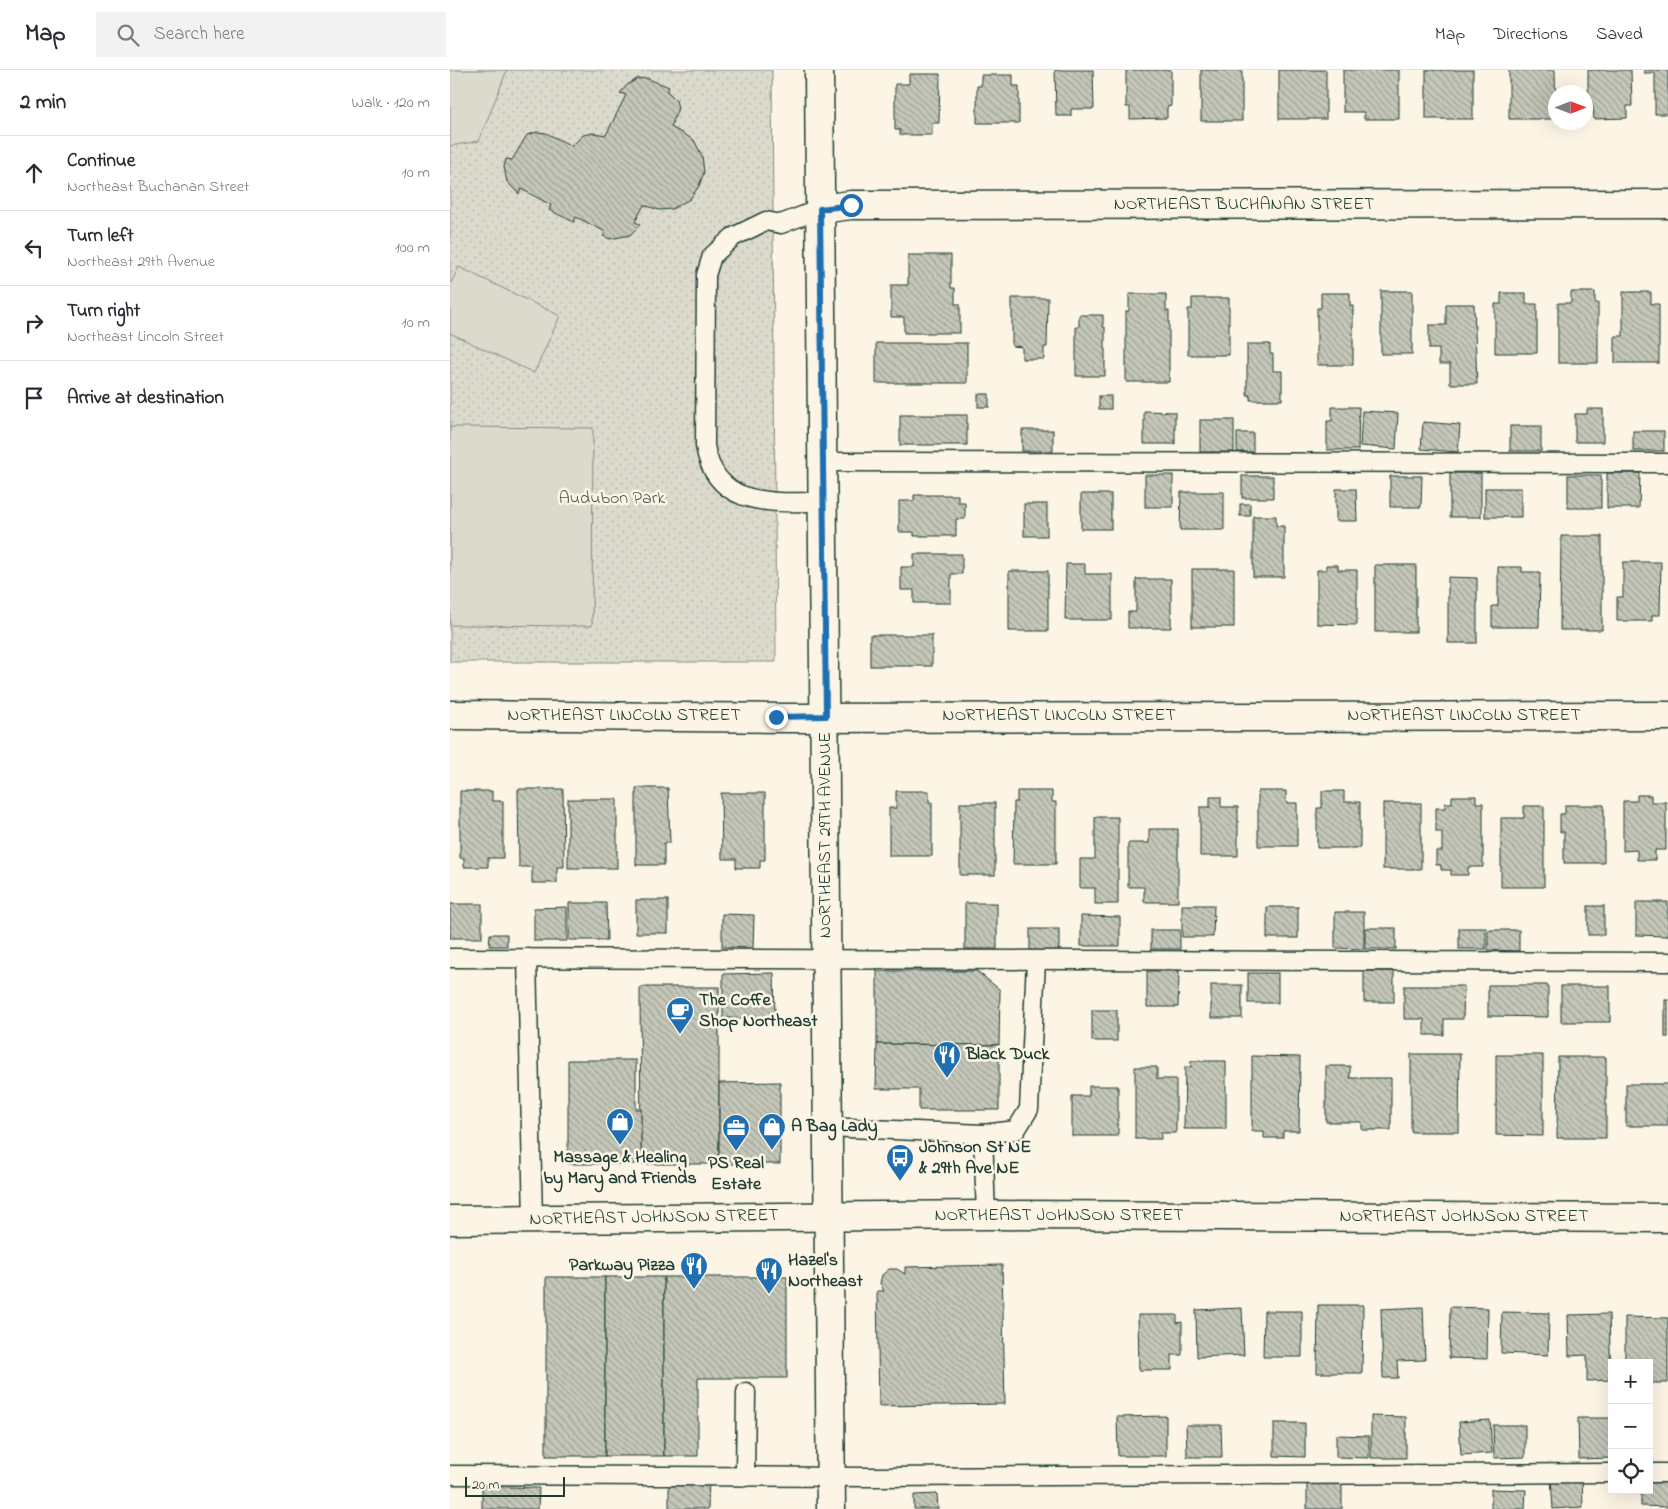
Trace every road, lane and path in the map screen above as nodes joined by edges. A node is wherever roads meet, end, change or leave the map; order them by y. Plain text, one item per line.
1 (820, 70) edge
2 (1668, 204) edge
3 (820, 209) junction
4 (822, 462) junction
5 (1668, 463) edge
6 (823, 502) junction
7 (450, 715) edge
8 (826, 716) junction
9 (1668, 716) edge
10 (450, 958) edge
11 (527, 958) junction
12 (827, 960) junction
13 (1036, 960) junction
14 (1668, 962) edge
15 (827, 1127) junction
16 (983, 1134) junction
17 (986, 1215) junction
18 (829, 1217) junction
19 (1668, 1218) edge
20 (450, 1220) edge
21 (533, 1220) junction
22 (746, 1392) dead end
23 (1608, 1473) edge
24 (1653, 1473) edge
25 (1668, 1473) edge
26 (450, 1475) edge
27 (745, 1476) junction
28 (831, 1477) junction
29 (831, 1509) edge

1 - 3 street, NORTHEAST 29TH AVENUE
2 - 3 street, NORTHEAST BUCHANAN STREET
3 - 4 street, NORTHEAST 29TH AVENUE
3 - 6 lane
4 - 5 lane
4 - 6 street, NORTHEAST 29TH AVENUE
6 - 8 street, NORTHEAST 29TH AVENUE
7 - 8 street, NORTHEAST LINCOLN STREET
8 - 9 street, NORTHEAST LINCOLN STREET
8 - 12 street, NORTHEAST 29TH AVENUE
10 - 11 lane
11 - 12 lane
11 - 21 lane
12 - 13 lane
12 - 15 street, NORTHEAST 29TH AVENUE
13 - 14 lane
13 - 16 lane
15 - 16 lane
15 - 18 street, NORTHEAST 29TH AVENUE
16 - 17 lane
17 - 18 street, NORTHEAST JOHNSON STREET
17 - 19 street, NORTHEAST JOHNSON STREET
18 - 21 street, NORTHEAST JOHNSON STREET
18 - 28 street, NORTHEAST 29TH AVENUE
20 - 21 street, NORTHEAST JOHNSON STREET
22 - 27 lane
23 - 28 lane
24 - 25 lane
26 - 27 lane
27 - 28 lane
28 - 29 street, NORTHEAST 29TH AVENUE

